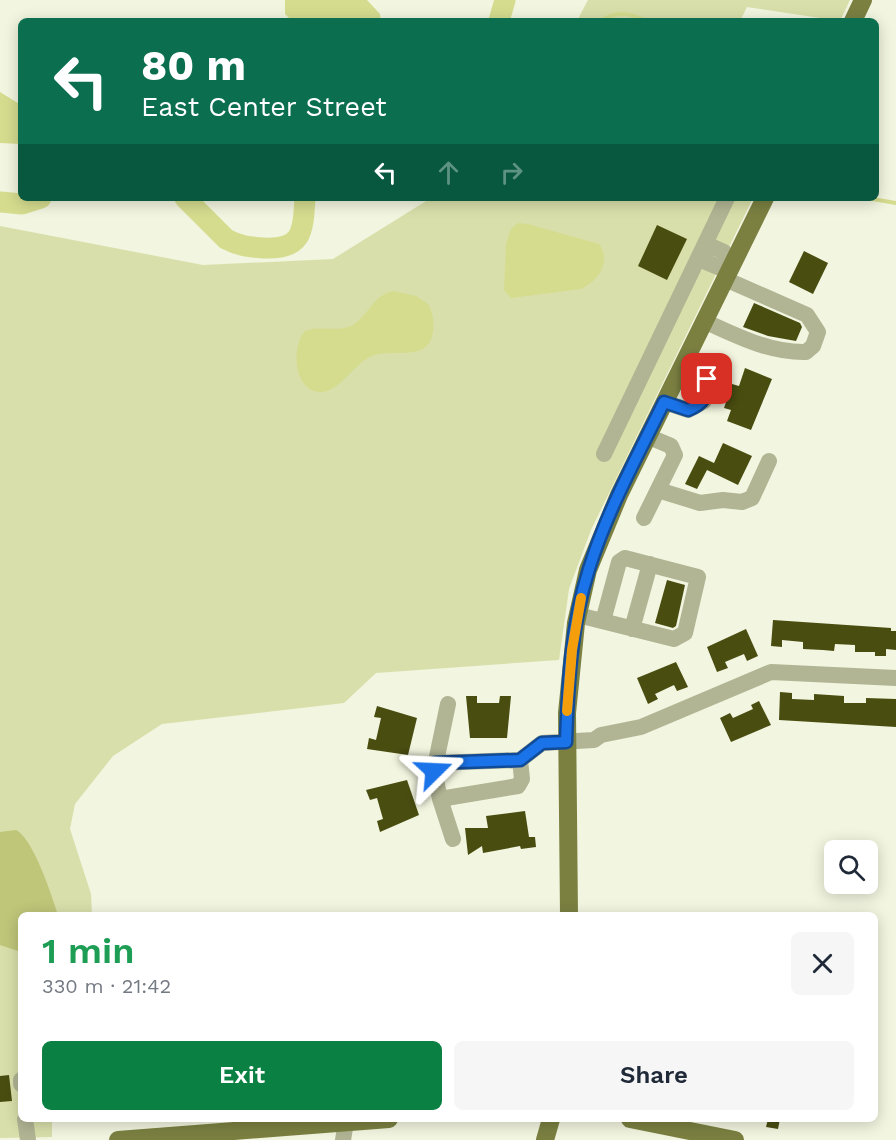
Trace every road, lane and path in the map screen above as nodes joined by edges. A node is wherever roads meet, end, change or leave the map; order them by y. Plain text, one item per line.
1 (863, 0) edge
2 (854, 18) edge
3 (726, 201) edge
4 (764, 201) edge
5 (703, 251) junction
6 (729, 272) junction
7 (704, 321) junction
8 (682, 366) junction
9 (664, 402) junction
10 (647, 436) junction
11 (604, 454) dead end
12 (769, 461) dead end
13 (658, 490) junction
14 (645, 518) dead end
15 (650, 564) junction
16 (578, 615) junction
17 (603, 621) junction
18 (633, 629) junction
19 (896, 678) edge
20 (448, 704) dead end
21 (566, 736) junction
22 (520, 760) junction
23 (435, 763) junction
24 (440, 799) junction
25 (453, 838) dead end
26 (569, 912) edge
27 (25, 1122) edge
28 (378, 1122) edge
29 (550, 1122) edge
30 (645, 1122) edge
31 (344, 1131) edge
32 (28, 1140) edge
33 (118, 1140) edge
34 (545, 1140) edge
35 (735, 1140) edge

1 - 2 main road
3 - 5 street
4 - 6 main road
5 - 6 street
5 - 11 street
6 - 7 main road
6 - 7 street
7 - 8 main road
8 - 9 main road
8 - 9 street
9 - 10 main road
10 - 13 street
10 - 16 main road
12 - 13 street
13 - 14 street
15 - 17 street
15 - 18 street
15 - 18 street
16 - 17 street
16 - 21 main road
17 - 18 street
19 - 21 street
20 - 23 street
21 - 22 street
21 - 26 main road
22 - 23 street
22 - 24 street
23 - 24 street
24 - 25 street
27 - 32 street
28 - 31 main road
29 - 34 main road
30 - 35 main road
31 - 33 main road

